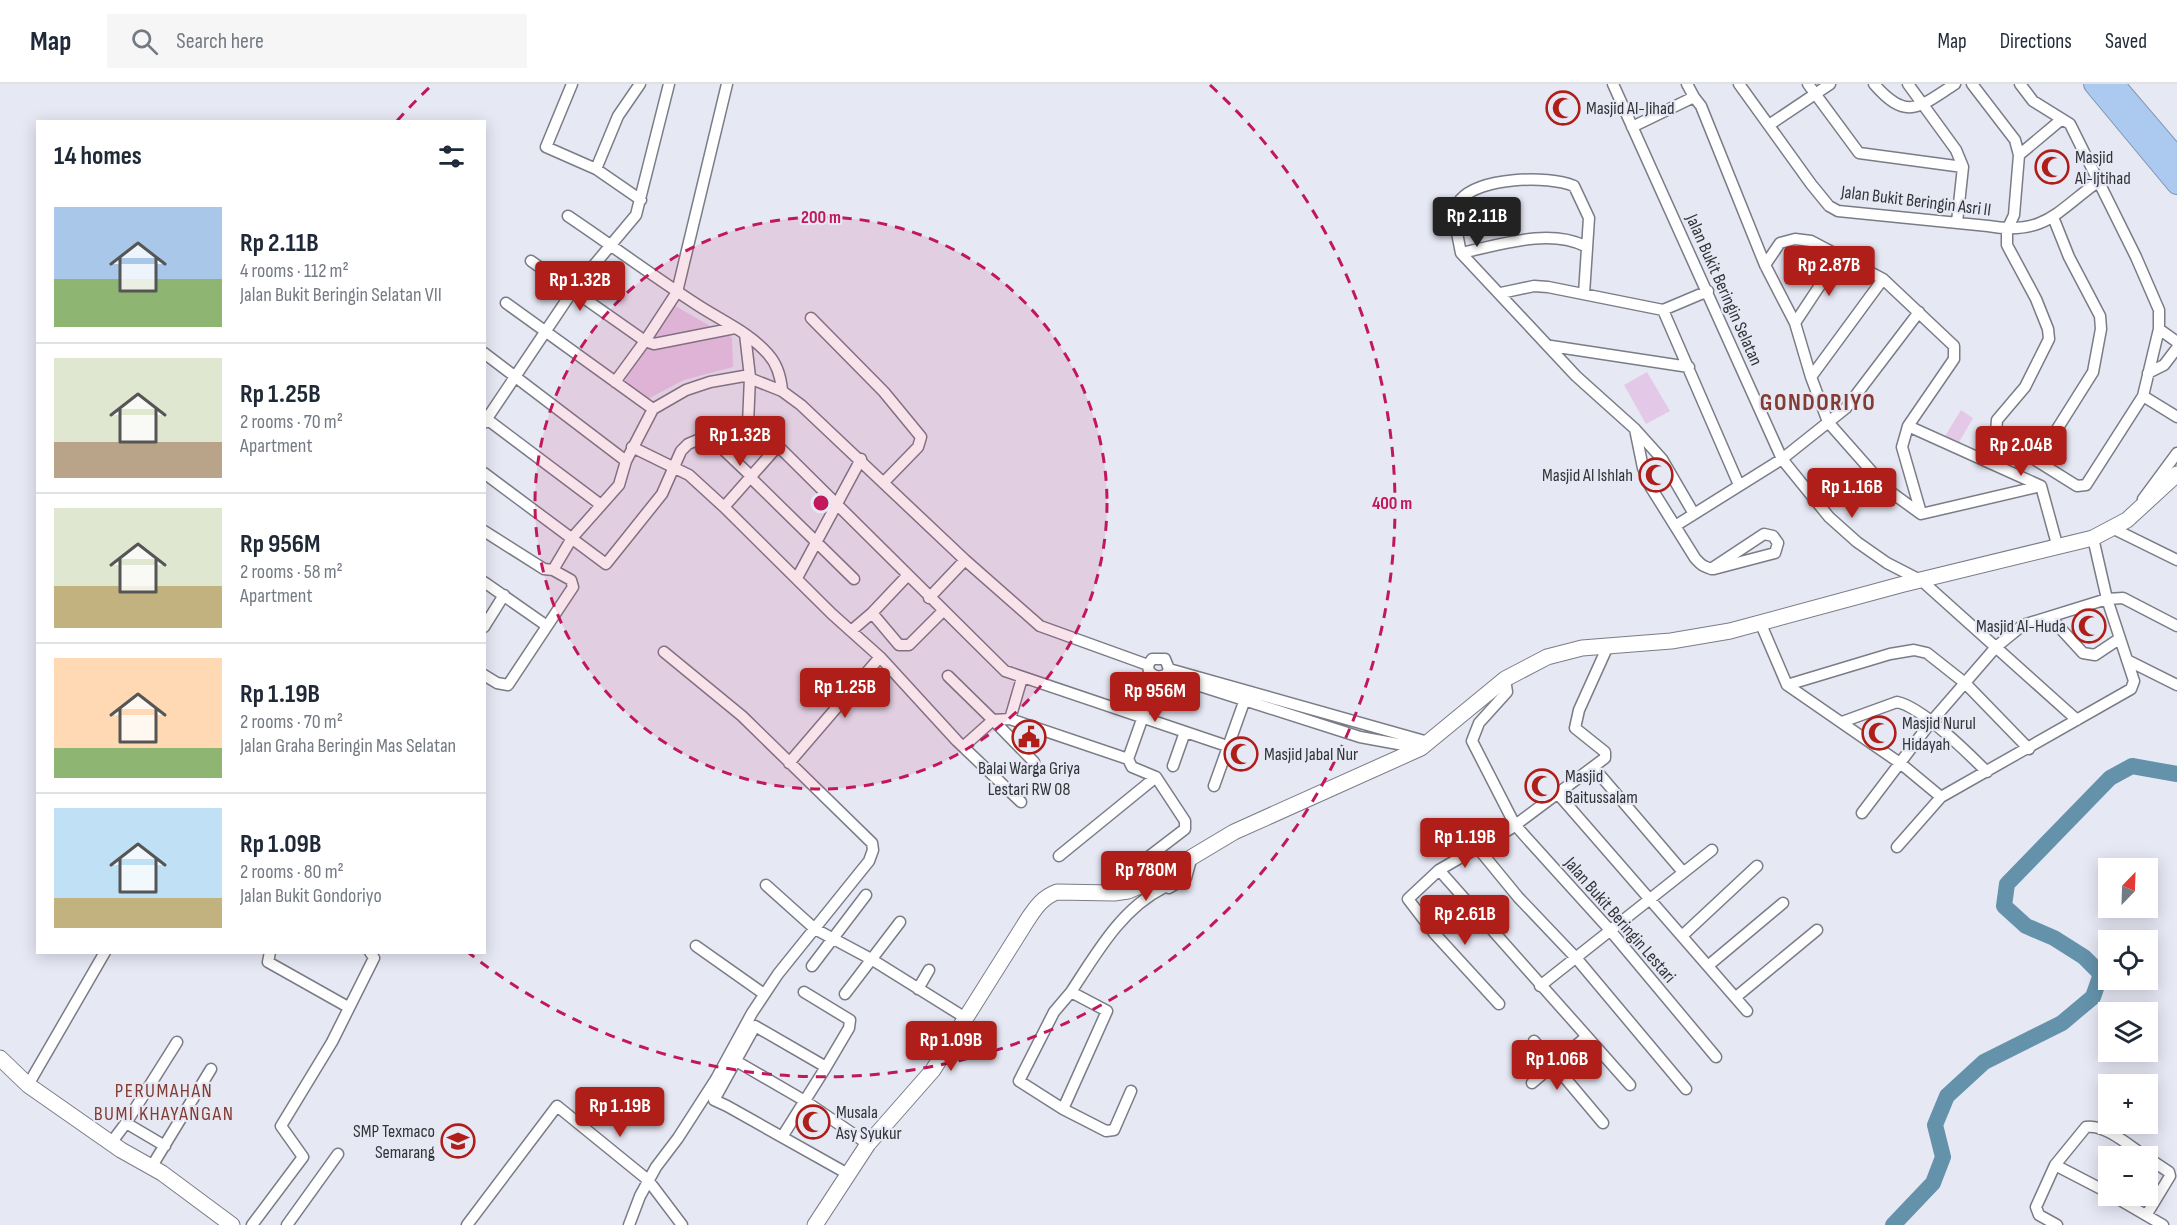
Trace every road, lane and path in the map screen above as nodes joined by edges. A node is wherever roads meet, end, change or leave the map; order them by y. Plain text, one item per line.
1 (572, 84) edge
2 (640, 84) edge
3 (669, 84) edge
4 (727, 84) edge
5 (1613, 84) edge
6 (1687, 84) edge
7 (1739, 84) edge
8 (1808, 84) edge
9 (1830, 84) edge
10 (1875, 84) edge
11 (1908, 84) edge
12 (1955, 84) edge
13 (1972, 84) edge
14 (2020, 84) edge
15 (2094, 84) edge
16 (2114, 84) edge
17 (1816, 94) junction
18 (1694, 97) junction
19 (1923, 105) junction
20 (2062, 118) junction
21 (1769, 125) junction
22 (1632, 127) junction
23 (2019, 155) junction
24 (2177, 158) edge
25 (1962, 167) junction
26 (596, 169) junction
27 (2099, 181) junction
28 (2177, 184) edge
29 (640, 200) junction
30 (568, 216) dead end
31 (2053, 217) junction
32 (1957, 222) junction
33 (2007, 230) junction
34 (610, 243) junction
35 (1586, 246) junction
36 (1461, 253) junction
37 (1840, 255) junction
38 (531, 261) dead end
39 (1765, 264) junction
40 (1883, 279) junction
41 (574, 290) junction
42 (1708, 291) junction
43 (677, 292) junction
44 (1501, 293) junction
45 (1584, 294) junction
46 (506, 303) dead end
47 (1663, 310) junction
48 (1919, 312) junction
49 (810, 318) dead end
50 (1794, 323) junction
51 (735, 328) junction
52 (2158, 329) junction
53 (544, 332) junction
54 (745, 334) junction
55 (645, 341) junction
56 (2177, 342) edge
57 (1551, 346) junction
58 (2177, 348) edge
59 (486, 354) edge
60 (1689, 367) junction
61 (2148, 373) junction
62 (516, 375) junction
63 (750, 377) junction
64 (1811, 377) junction
65 (615, 382) junction
66 (782, 391) junction
67 (2143, 396) junction
68 (652, 409) junction
69 (2177, 417) edge
70 (486, 419) edge
71 (486, 421) edge
72 (1828, 422) junction
73 (748, 424) junction
74 (1908, 426) junction
75 (1635, 429) junction
76 (708, 435) junction
77 (632, 447) junction
78 (778, 447) junction
79 (2177, 453) edge
80 (861, 459) junction
81 (1782, 459) junction
82 (626, 461) junction
83 (2037, 461) junction
84 (676, 467) junction
85 (486, 474) edge
86 (2177, 474) edge
87 (751, 476) junction
88 (884, 482) junction
89 (1739, 485) junction
90 (2041, 486) junction
91 (837, 504) junction
92 (601, 505) junction
93 (724, 507) junction
94 (1694, 514) junction
95 (1921, 514) junction
96 (2120, 525) junction
97 (1675, 526) junction
98 (486, 532) edge
99 (572, 537) junction
100 (2093, 538) junction
101 (815, 541) junction
102 (2058, 548) junction
103 (965, 560) junction
104 (2177, 560) edge
105 (1711, 569) junction
106 (553, 570) junction
107 (908, 575) junction
108 (797, 578) junction
109 (854, 579) dead end
110 (1922, 581) junction
111 (486, 583) edge
112 (504, 595) junction
113 (929, 598) junction
114 (2107, 599) junction
115 (943, 611) junction
116 (872, 613) junction
117 (2050, 617) junction
118 (1760, 622) junction
119 (486, 624) edge
120 (547, 626) junction
121 (2177, 626) edge
122 (850, 631) junction
123 (2119, 639) junction
124 (1996, 647) junction
125 (1607, 648) junction
126 (664, 652) dead end
127 (880, 657) junction
128 (2127, 660) junction
129 (1148, 665) junction
130 (1164, 674) junction
131 (486, 676) edge
132 (948, 676) dead end
133 (1022, 678) junction
134 (1505, 679) junction
135 (1965, 683) junction
136 (2177, 685) edge
137 (1787, 686) junction
138 (1244, 702) junction
139 (1010, 718) junction
140 (1142, 718) junction
141 (993, 720) junction
142 (2077, 720) junction
143 (1842, 722) junction
144 (1931, 722) junction
145 (1185, 732) junction
146 (1424, 745) junction
147 (964, 746) junction
148 (1227, 746) junction
149 (2029, 749) junction
150 (1128, 759) junction
151 (1034, 762) dead end
152 (1900, 763) junction
153 (789, 764) junction
154 (1173, 766) dead end
155 (1594, 768) junction
156 (1987, 772) junction
157 (1156, 777) junction
158 (1214, 786) dead end
159 (1558, 794) junction
160 (1941, 797) junction
161 (1021, 802) dead end
162 (1862, 813) dead end
163 (1515, 825) junction
164 (1477, 847) junction
165 (1897, 847) dead end
166 (1712, 850) dead end
167 (1059, 856) dead end
168 (1757, 866) dead end
169 (1439, 870) junction
170 (1683, 872) junction
171 (1111, 882) dead end
172 (766, 885) dead end
173 (1158, 885) junction
174 (867, 895) dead end
175 (1650, 899) junction
176 (1783, 903) dead end
177 (900, 922) dead end
178 (815, 929) junction
179 (1609, 929) junction
180 (1817, 930) dead end
181 (1683, 935) junction
182 (834, 938) junction
183 (696, 946) dead end
184 (104, 954) edge
185 (270, 954) edge
186 (371, 954) edge
187 (872, 959) junction
188 (1577, 959) junction
189 (1709, 965) junction
190 (812, 966) dead end
191 (929, 970) dead end
192 (1540, 986) junction
193 (918, 989) junction
194 (804, 992) dead end
195 (1071, 992) junction
196 (764, 994) junction
197 (845, 994) dead end
198 (1736, 997) junction
199 (1499, 1004) dead end
200 (348, 1006) junction
201 (1747, 1011) dead end
202 (964, 1017) junction
203 (1586, 1037) junction
204 (1534, 1041) dead end
205 (177, 1042) dead end
206 (1716, 1057) dead end
207 (0, 1058) edge
208 (736, 1061) junction
209 (1554, 1065) junction
210 (826, 1067) junction
211 (211, 1069) dead end
212 (1532, 1083) dead end
213 (28, 1085) junction
214 (1630, 1085) dead end
215 (1686, 1089) dead end
216 (1131, 1091) dead end
217 (805, 1101) junction
218 (1063, 1109) junction
219 (126, 1123) junction
220 (1603, 1123) dead end
221 (782, 1137) junction
222 (111, 1143) junction
223 (868, 1144) junction
224 (165, 1146) junction
225 (2129, 1146) edge
226 (338, 1154) dead end
227 (2158, 1164) edge
228 (2055, 1165) junction
229 (152, 1166) junction
230 (848, 1173) junction
231 (648, 1180) junction
232 (2098, 1187) edge
233 (2158, 1196) edge
234 (2132, 1206) edge
235 (2152, 1206) edge
236 (2147, 1214) junction
237 (232, 1225) edge
238 (252, 1225) edge
239 (287, 1225) edge
240 (467, 1225) edge
241 (629, 1225) edge
242 (682, 1225) edge
243 (815, 1225) edge
244 (2057, 1225) edge
245 (2163, 1225) edge

1 - 26 street
2 - 26 street
3 - 29 street
4 - 43 street
5 - 22 street, Jalan Bukit Beringin Selatan
6 - 18 street
7 - 21 street, Jalan Bukit Beringin Asri II
8 - 17 street
9 - 17 street
10 - 19 street
11 - 19 street
12 - 19 street
13 - 23 street
14 - 20 street
15 - 28 highway
16 - 24 highway
17 - 21 street
17 - 25 street
18 - 22 street
18 - 39 street
19 - 25 street
20 - 23 street
20 - 27 street
21 - 32 street, Jalan Bukit Beringin Asri II
22 - 42 street, Jalan Bukit Beringin Selatan
23 - 33 street
25 - 32 street
26 - 29 street
27 - 31 street, Jalan Bukit Beringin Asri II
27 - 52 street
29 - 34 street
30 - 34 street
31 - 33 street, Jalan Bukit Beringin Asri II
31 - 83 street
32 - 33 street, Jalan Bukit Beringin Asri II
33 - 83 street
34 - 41 street
34 - 43 street
35 - 36 street
35 - 36 street
35 - 45 street
36 - 44 street
37 - 39 street
37 - 40 street
37 - 50 street
38 - 41 street
39 - 50 street
40 - 48 street
40 - 64 street
41 - 53 street
41 - 55 street
42 - 47 street
42 - 81 street, Jalan Bukit Beringin Selatan
43 - 51 street
43 - 55 street
44 - 45 street
44 - 57 street
45 - 47 street
46 - 53 street
47 - 60 street
48 - 72 street
48 - 74 street
49 - 88 street
50 - 64 street
51 - 54 street
51 - 55 street
52 - 56 street
52 - 61 street
53 - 62 street
53 - 65 street
54 - 63 street
54 - 66 street
55 - 65 street
57 - 60 street
57 - 75 street
58 - 61 street
59 - 62 street
60 - 89 street
61 - 67 street
62 - 70 street
62 - 82 street
63 - 66 street
63 - 68 street
63 - 73 street
64 - 72 street
65 - 68 street
66 - 80 street
67 - 69 street
67 - 83 street
68 - 77 street
71 - 92 street
72 - 81 street
72 - 95 street
73 - 76 street
73 - 78 street
74 - 90 street
74 - 95 street
75 - 94 street
75 - 97 street
76 - 84 street
76 - 87 street
77 - 82 street
77 - 84 street
78 - 87 street
78 - 91 street
79 - 96 street
80 - 88 street
80 - 91 street
81 - 89 street
81 - 110 street, Jalan Bukit Beringin Selatan
82 - 92 street
84 - 93 street
84 - 99 street
85 - 99 street
86 - 96 street
87 - 93 street
87 - 101 street
88 - 103 street
89 - 94 street
90 - 95 street
90 - 102 street
91 - 101 street
91 - 107 street
92 - 99 street
93 - 108 street
94 - 97 street
96 - 100 street
96 - 104 street
97 - 105 street
98 - 106 street
99 - 106 street
100 - 102 street
100 - 114 street
101 - 108 street
101 - 109 street
102 - 110 street
103 - 113 street
103 - 129 street
105 - 105 street
106 - 120 street
107 - 113 street
107 - 116 street
108 - 122 street
110 - 118 street
110 - 124 street, Jalan Bukit Beringin Selatan
111 - 112 street
112 - 119 street
112 - 120 street
113 - 115 street
114 - 117 street
114 - 121 street
114 - 123 street
115 - 116 street
115 - 133 street
116 - 122 street
117 - 123 street
117 - 124 street
118 - 125 street
118 - 137 street
120 - 131 street
122 - 127 street
123 - 128 street
124 - 135 street
124 - 142 street, Jalan Bukit Beringin Selatan
125 - 134 street
125 - 155 street
126 - 153 street
127 - 147 street
127 - 153 street
128 - 136 street
128 - 142 street
129 - 130 street
129 - 130 street
130 - 138 street
130 - 140 street
130 - 146 street
132 - 141 street
133 - 139 street
133 - 140 street
134 - 146 street
134 - 163 street, Jalan Bukit Beringin Lestari
135 - 137 street
135 - 144 street
135 - 149 street
137 - 143 street
138 - 146 street
138 - 148 street
139 - 141 street
139 - 150 street
140 - 145 street
140 - 150 street
141 - 147 street
141 - 151 street
142 - 149 street
143 - 144 street
143 - 152 street
144 - 152 street
144 - 156 street
145 - 148 street
145 - 154 street
146 - 173 street
147 - 161 street
148 - 158 street
149 - 156 street
150 - 157 street
152 - 160 street
152 - 162 street
153 - 178 street
155 - 159 street
155 - 170 street
156 - 160 street
157 - 167 street
157 - 171 street
159 - 163 street
159 - 175 street
160 - 165 street
163 - 164 street
163 - 179 street, Jalan Bukit Beringin Lestari
164 - 169 street
164 - 188 street
166 - 170 street
168 - 181 street
169 - 192 street
169 - 199 street
170 - 175 street
172 - 178 street
173 - 195 street
173 - 202 street
174 - 182 street
175 - 179 street
175 - 181 street
176 - 189 street
177 - 187 street
178 - 182 street
178 - 196 street
179 - 188 street
179 - 206 street, Jalan Bukit Beringin Lestari
180 - 198 street
181 - 189 street
182 - 187 street
182 - 190 street
183 - 196 street
184 - 213 street
185 - 200 street
186 - 200 street
187 - 193 street
187 - 197 street
188 - 192 street
188 - 215 street
189 - 198 street
191 - 193 street
192 - 203 street
193 - 202 street
194 - 210 street
195 - 218 street
195 - 218 street
196 - 231 street
198 - 201 street
200 - 238 street
202 - 223 street
203 - 209 street
203 - 214 street
204 - 209 street
205 - 219 street
207 - 213 street
208 - 210 street
208 - 217 street
208 - 221 street
209 - 212 street
209 - 220 street
210 - 217 street
211 - 224 street
213 - 222 street
216 - 218 street
217 - 221 street
217 - 223 street
219 - 222 street
219 - 224 street
221 - 230 street
222 - 229 street
223 - 230 street
224 - 229 street
225 - 228 street
226 - 239 street
227 - 233 street
228 - 232 street
228 - 244 street
229 - 237 street
230 - 243 street
231 - 240 street
231 - 241 street
231 - 242 street
234 - 236 street
235 - 236 street
236 - 245 street

